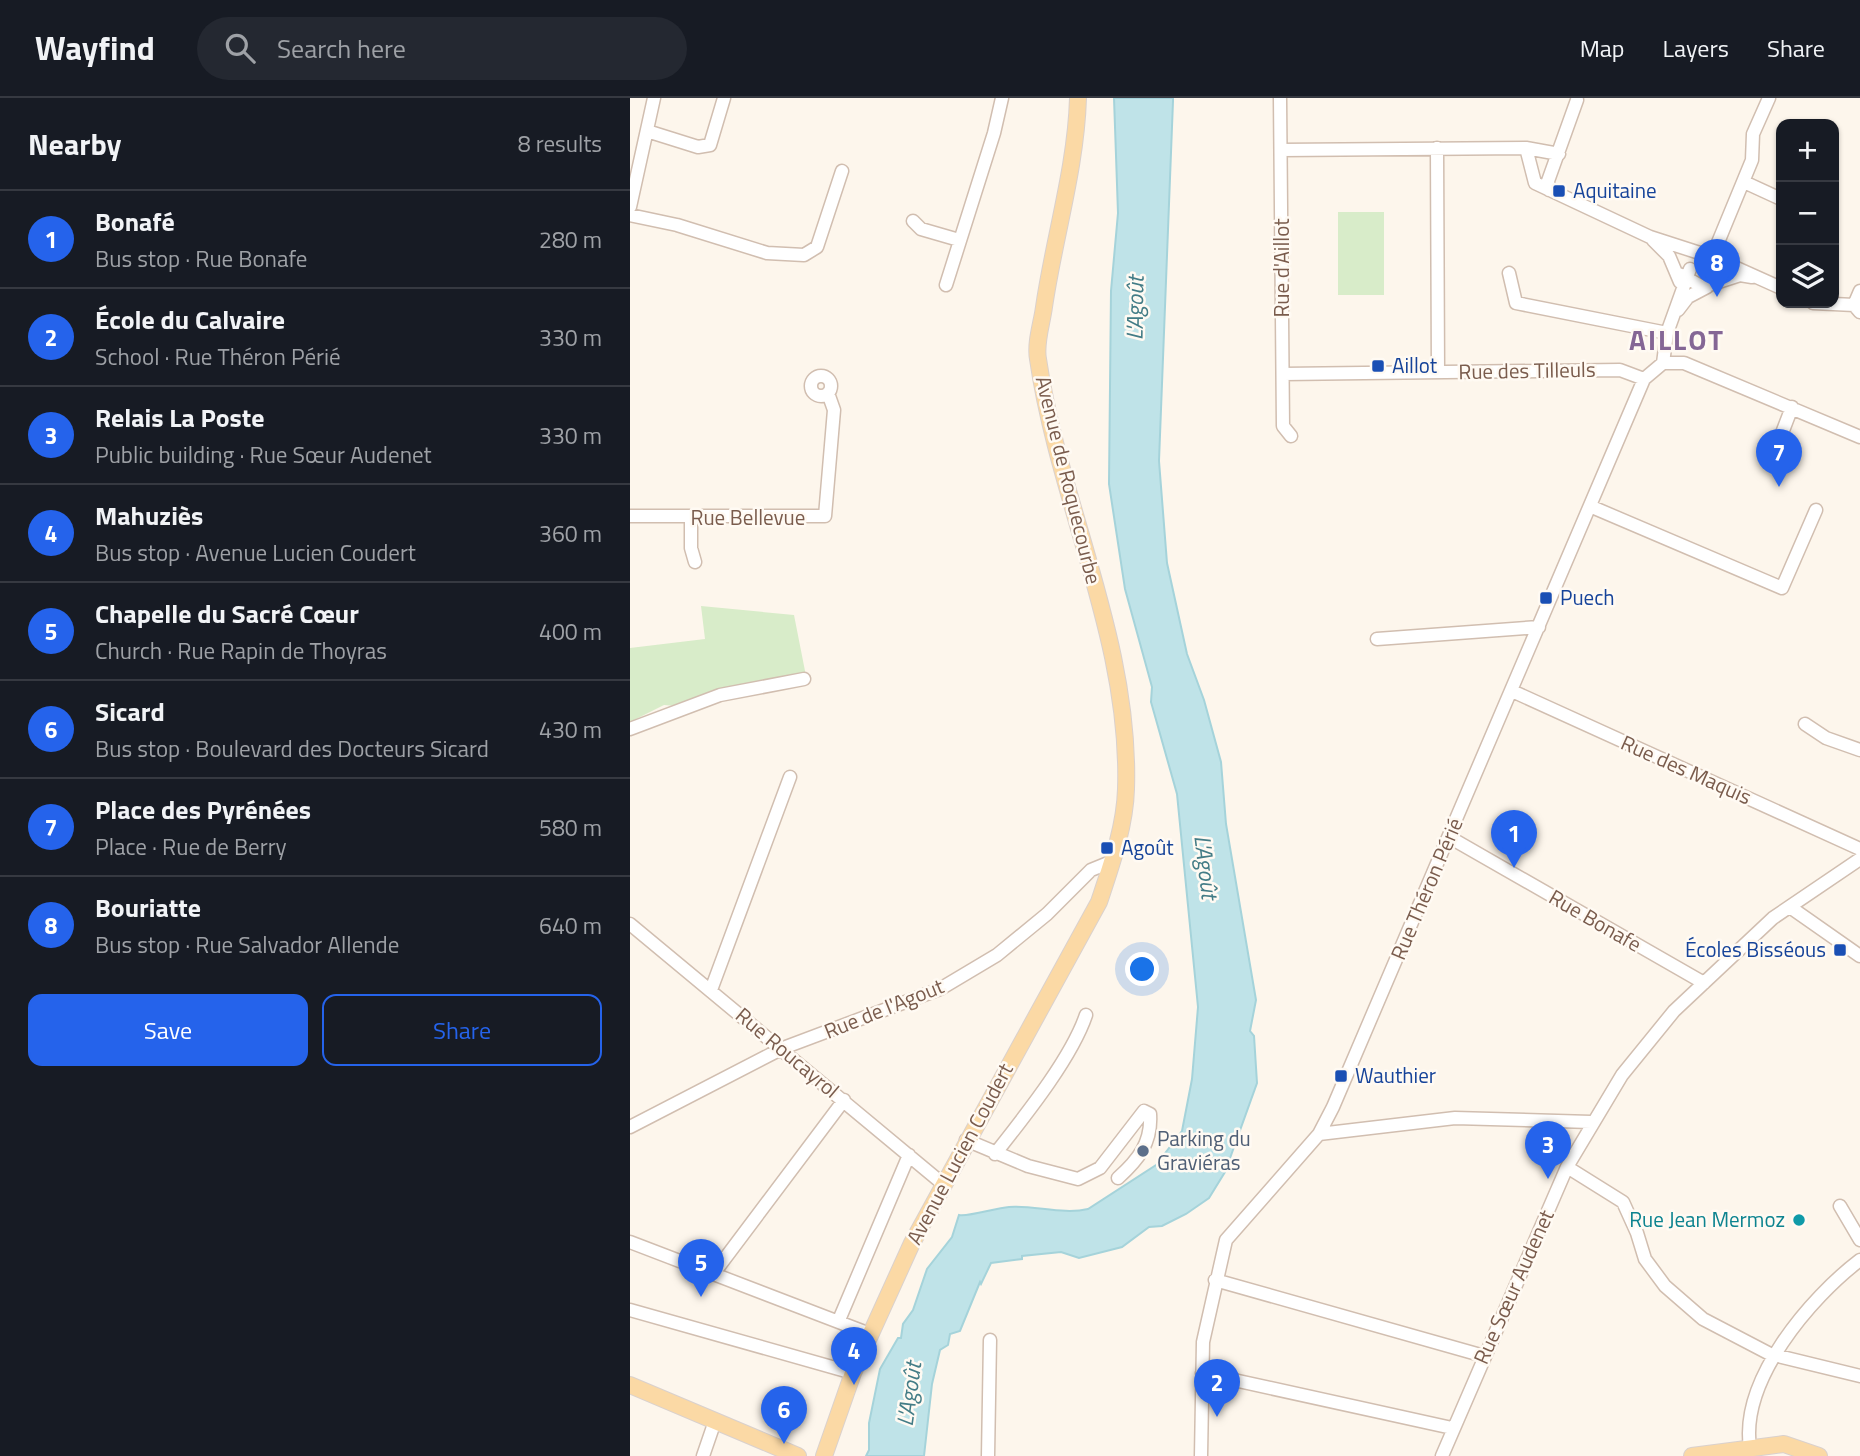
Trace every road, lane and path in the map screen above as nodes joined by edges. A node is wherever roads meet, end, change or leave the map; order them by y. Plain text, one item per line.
1 (654, 98) edge
2 (724, 98) edge
3 (1002, 98) edge
4 (1078, 98) edge
5 (1280, 98) edge
6 (1769, 98) edge
7 (1577, 100) dead end
8 (647, 131) junction
9 (1437, 148) junction
10 (1526, 148) junction
11 (1281, 150) junction
12 (1559, 153) junction
13 (842, 171) dead end
14 (1744, 182) junction
15 (1549, 190) junction
16 (1776, 197) edge
17 (630, 207) edge
18 (630, 215) edge
19 (913, 221) dead end
20 (1650, 237) junction
21 (959, 240) junction
22 (1708, 256) junction
23 (1509, 273) dead end
24 (1760, 278) junction
25 (1693, 281) junction
26 (946, 285) dead end
27 (1776, 286) edge
28 (1860, 291) edge
29 (1839, 306) edge
30 (1857, 308) edge
31 (1674, 316) junction
32 (1667, 333) junction
33 (1282, 347) junction
34 (1663, 363) junction
35 (1438, 372) junction
36 (1304, 373) junction
37 (1283, 374) junction
38 (1644, 379) junction
39 (828, 394) dead end
40 (1792, 407) junction
41 (1291, 436) dead end
42 (1860, 437) edge
43 (1774, 454) dead end
44 (1592, 507) junction
45 (1816, 510) dead end
46 (630, 516) edge
47 (691, 517) junction
48 (695, 562) dead end
49 (1539, 627) junction
50 (1377, 639) dead end
51 (804, 679) dead end
52 (1512, 691) junction
53 (1805, 724) dead end
54 (630, 729) edge
55 (1860, 750) edge
56 (790, 777) dead end
57 (1450, 837) junction
58 (1860, 849) edge
59 (1860, 859) edge
60 (1113, 861) junction
61 (1790, 907) junction
62 (630, 924) edge
63 (1860, 956) edge
64 (1703, 983) junction
65 (711, 990) junction
66 (1086, 1015) dead end
67 (783, 1048) junction
68 (844, 1100) junction
69 (1569, 1122) junction
70 (1591, 1122) junction
71 (630, 1127) edge
72 (1319, 1134) junction
73 (1583, 1138) junction
74 (966, 1140) junction
75 (995, 1154) junction
76 (909, 1155) junction
77 (1567, 1167) junction
78 (1118, 1178) dead end
79 (943, 1184) junction
80 (1840, 1206) dead end
81 (1860, 1240) edge
82 (630, 1242) edge
83 (1860, 1260) edge
84 (714, 1273) junction
85 (1215, 1280) junction
86 (630, 1310) edge
87 (839, 1320) junction
88 (870, 1334) junction
89 (990, 1340) dead end
90 (1775, 1355) junction
91 (1484, 1356) junction
92 (853, 1373) junction
93 (1202, 1373) junction
94 (1860, 1376) edge
95 (630, 1385) edge
96 (715, 1421) junction
97 (1452, 1428) junction
98 (1750, 1447) junction
99 (703, 1456) edge
100 (798, 1456) edge
101 (824, 1456) edge
102 (988, 1456) edge
103 (1201, 1456) edge
104 (1442, 1456) edge
105 (1692, 1456) edge
106 (1819, 1456) edge

1 - 8 street
2 - 8 street
3 - 21 street
4 - 60 main road, Avenue de Roquecourbe
5 - 11 street, Rue d'Aillot
6 - 14 street
7 - 12 street
8 - 17 street
9 - 10 street
9 - 11 street
9 - 35 street
10 - 12 street
10 - 15 street
11 - 33 street, Rue d'Aillot
12 - 15 street
13 - 18 street
14 - 16 street
14 - 22 street
15 - 20 street
19 - 21 street
20 - 22 street
20 - 25 street
21 - 26 street
22 - 24 street
22 - 25 street
22 - 25 street
23 - 32 street
24 - 25 street
24 - 27 street
25 - 31 street
25 - 31 street
28 - 30 street
29 - 30 street
31 - 32 street
32 - 34 street
33 - 36 street
33 - 37 street, Rue d'Aillot
34 - 38 street, Rue Théron Périé
34 - 40 street
35 - 36 street, Rue des Tilleuls
35 - 38 street, Rue des Tilleuls
36 - 37 street, Rue des Tilleuls
37 - 41 street, Rue d'Aillot
38 - 44 street, Rue Théron Périé
39 - 47 street, Rue Bellevue
40 - 42 street
40 - 43 street
44 - 45 street
44 - 49 street, Rue Théron Périé
46 - 47 street, Rue Bellevue
47 - 48 street
49 - 50 street
49 - 52 street, Rue Théron Périé
51 - 54 street
52 - 57 street, Rue Théron Périé
52 - 58 street, Rue des Maquis
53 - 55 street
56 - 65 street
57 - 64 street, Rue Bonafe
57 - 72 street, Rue Théron Périé
59 - 61 street, Rue Sœur Audenet
60 - 67 street, Rue de l'Agout
60 - 74 main road, Avenue Lucien Coudert
61 - 63 street
61 - 64 street, Rue Sœur Audenet
62 - 65 street, Rue Roucayrol
64 - 70 street, Rue Sœur Audenet
65 - 67 street, Rue Roucayrol
66 - 75 street
67 - 68 street, Rue Roucayrol
67 - 71 street, Rue de l'Agout
68 - 76 street, Rue Roucayrol
68 - 84 street
69 - 70 street
69 - 72 street
69 - 73 street
70 - 73 street, Rue Sœur Audenet
72 - 85 street, Rue Théron Périé
73 - 77 street, Rue Sœur Audenet
74 - 75 street
74 - 79 main road, Avenue Lucien Coudert
75 - 78 street
76 - 79 street, Rue Roucayrol
76 - 87 street
77 - 90 street
77 - 91 street, Rue Sœur Audenet
79 - 88 main road, Avenue Lucien Coudert
80 - 81 street
82 - 84 street
83 - 90 street
84 - 87 street
85 - 91 street
85 - 93 street, Rue Théron Périé
86 - 92 street
87 - 88 street
88 - 92 main road, Avenue Lucien Coudert
89 - 102 street
90 - 94 street
90 - 98 street
91 - 97 street, Rue Sœur Audenet
92 - 101 main road, Avenue Lucien Coudert
93 - 97 street
93 - 103 street, Rue Théron Périé
95 - 96 main road
96 - 99 street
96 - 100 main road
97 - 104 street, Rue Sœur Audenet
98 - 105 main road
98 - 106 main road

